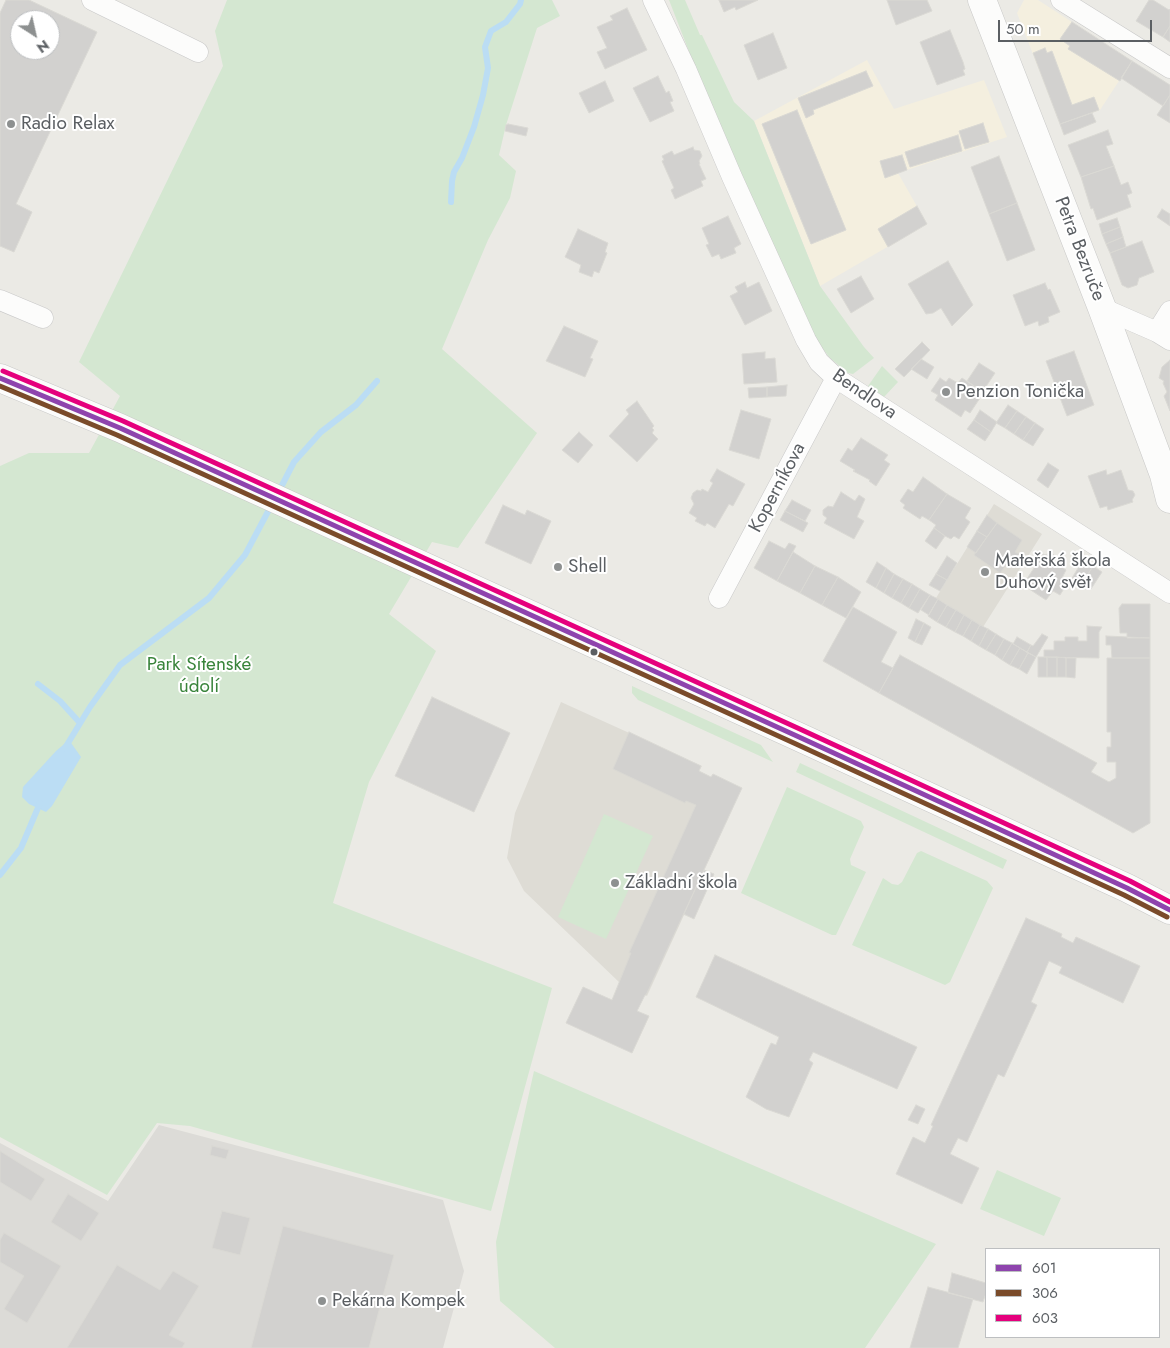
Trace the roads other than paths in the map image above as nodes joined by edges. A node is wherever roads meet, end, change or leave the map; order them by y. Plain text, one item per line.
1 (92, 0) edge
2 (653, 0) edge
3 (982, 0) edge
4 (1061, 0) edge
5 (198, 52) dead end
6 (1170, 68) edge
7 (0, 300) edge
8 (1102, 308) junction
9 (1170, 311) edge
10 (42, 318) dead end
11 (1163, 336) edge
12 (0, 378) edge
13 (836, 378) junction
14 (1170, 499) edge
15 (1170, 593) edge
16 (719, 598) dead end
17 (1170, 910) edge

1 - 5 street
2 - 13 street, Bendlova
3 - 8 street, Petra Bezruče
4 - 6 street
7 - 10 street
8 - 11 street
8 - 14 street, Petra Bezruče
9 - 11 street
12 - 17 street
13 - 15 street, Bendlova
13 - 16 street, Koperníkova

